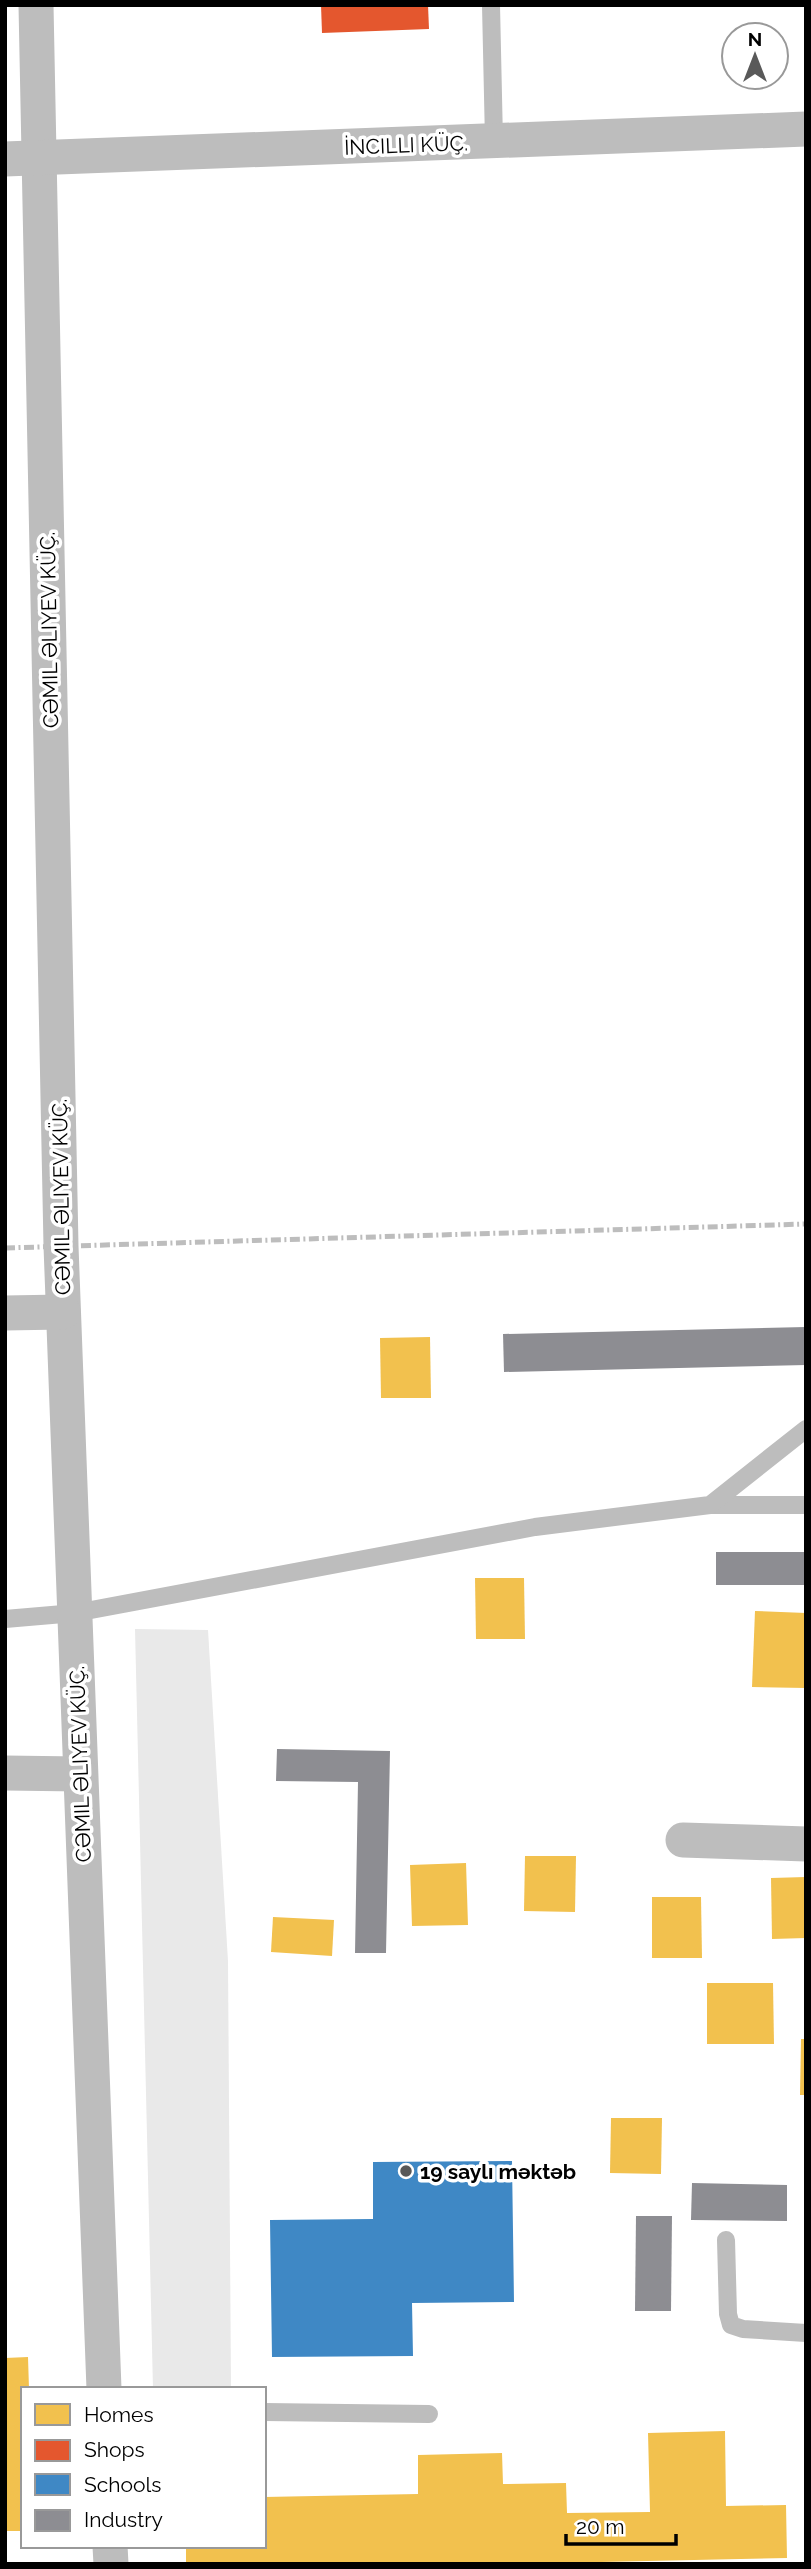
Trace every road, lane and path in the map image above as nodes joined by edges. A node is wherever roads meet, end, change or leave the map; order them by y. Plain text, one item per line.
1 (36, 5) edge
2 (491, 5) edge
3 (806, 129) edge
4 (494, 141) junction
5 (40, 158) junction
6 (5, 159) edge
7 (63, 1312) junction
8 (5, 1313) edge
9 (806, 1429) edge
10 (710, 1505) junction
11 (806, 1505) edge
12 (75, 1613) junction
13 (5, 1619) edge
14 (5, 1773) edge
15 (80, 1774) junction
16 (683, 1840) dead end
17 (806, 1844) edge
18 (726, 2240) dead end
19 (806, 2333) edge
20 (104, 2387) edge
21 (266, 2412) edge
22 (429, 2414) dead end

1 - 5 street, CƏMIL ƏLIYEV KÜÇ.
2 - 4 lane
3 - 4 street, İNCILLI KÜÇ.
4 - 5 street, İNCILLI KÜÇ.
5 - 6 street, İNCILLI KÜÇ.
5 - 7 street, CƏMIL ƏLIYEV KÜÇ.
7 - 8 street
7 - 12 street, CƏMIL ƏLIYEV KÜÇ.
9 - 10 lane
10 - 11 lane
10 - 12 lane
12 - 13 lane
12 - 15 street, CƏMIL ƏLIYEV KÜÇ.
14 - 15 street
15 - 20 street, CƏMIL ƏLIYEV KÜÇ.
16 - 17 street
18 - 19 lane
21 - 22 lane

